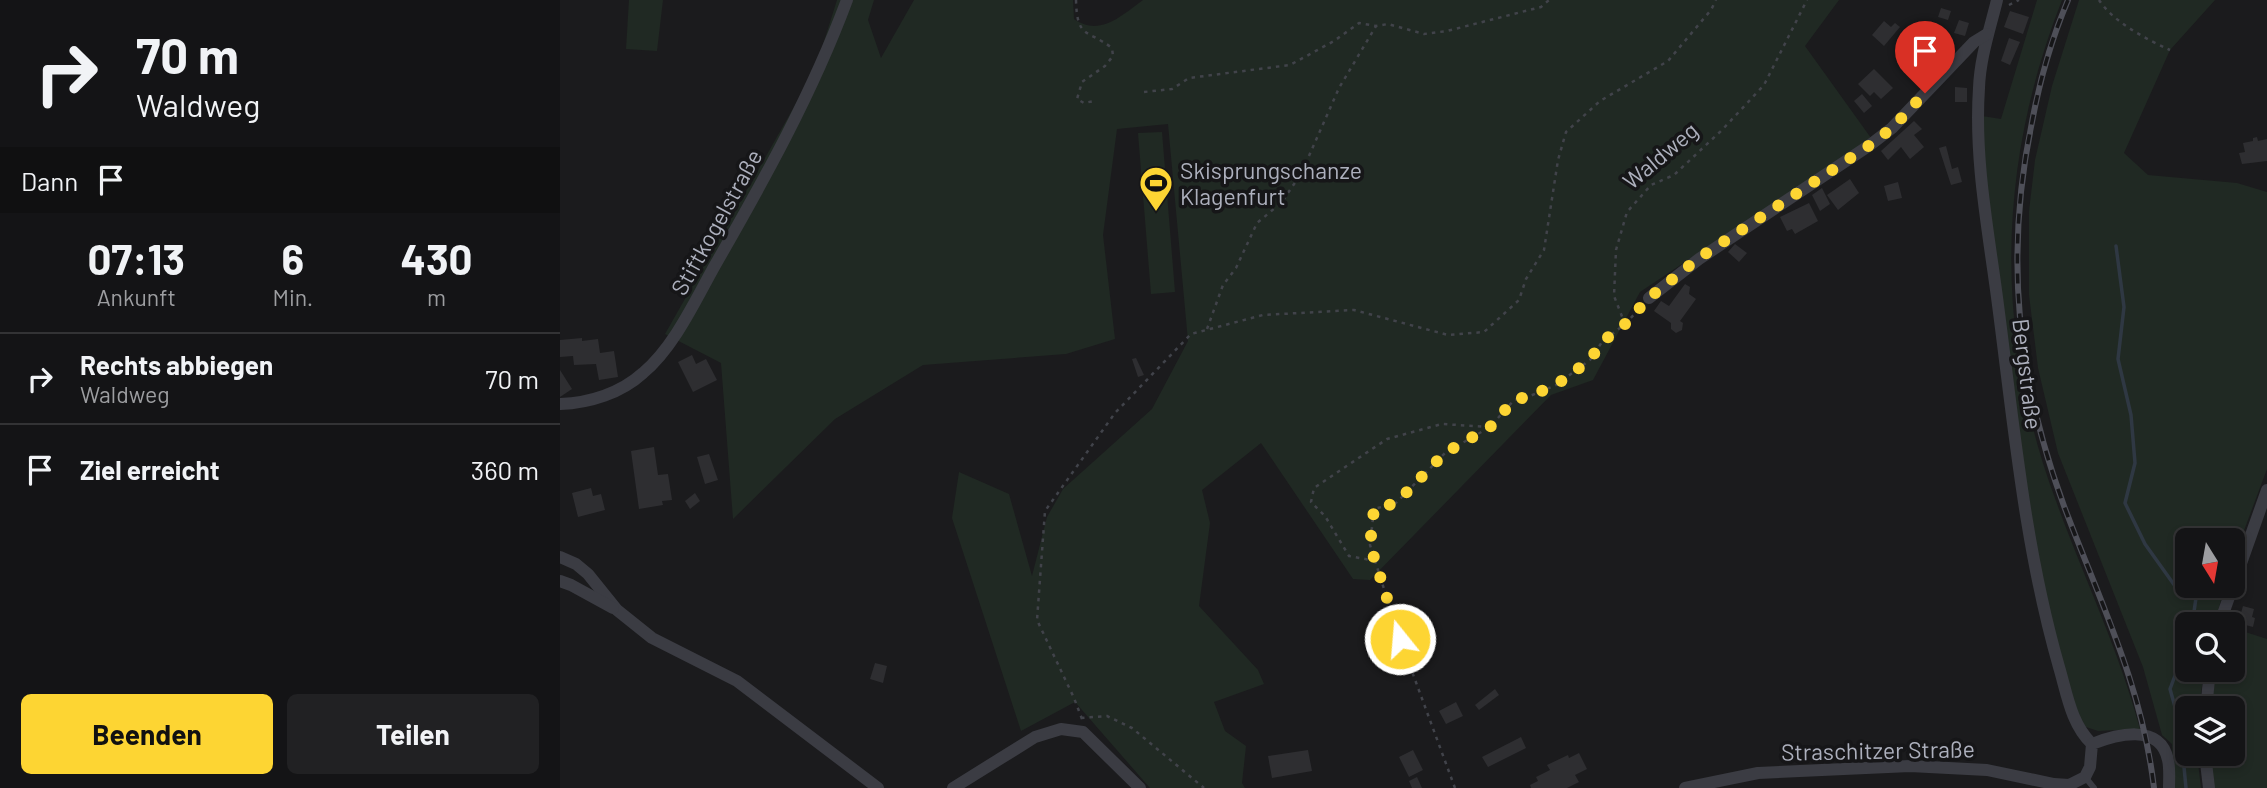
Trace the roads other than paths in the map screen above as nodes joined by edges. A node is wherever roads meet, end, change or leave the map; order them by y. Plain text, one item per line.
1 (847, 0) edge
2 (1997, 0) edge
3 (1987, 34) junction
4 (1649, 298) road end
5 (560, 404) edge
6 (2267, 490) edge
7 (2245, 552) edge
8 (560, 557) edge
9 (560, 582) edge
10 (617, 610) junction
11 (2092, 744) junction
12 (2206, 766) edge
13 (2085, 777) junction
14 (878, 788) edge
15 (953, 788) edge
16 (1140, 788) edge
17 (1685, 788) edge
18 (2094, 788) edge
19 (2169, 788) edge
20 (2209, 788) edge

1 - 5 street, Stiftkogelstraße
2 - 3 street, Bergstraße
3 - 4 street
3 - 11 street, Bergstraße
6 - 7 street
8 - 10 street
9 - 10 street
10 - 14 street
11 - 13 street
11 - 19 street
12 - 20 street
13 - 17 street, Straschitzer Straße
13 - 18 lane
15 - 16 street

